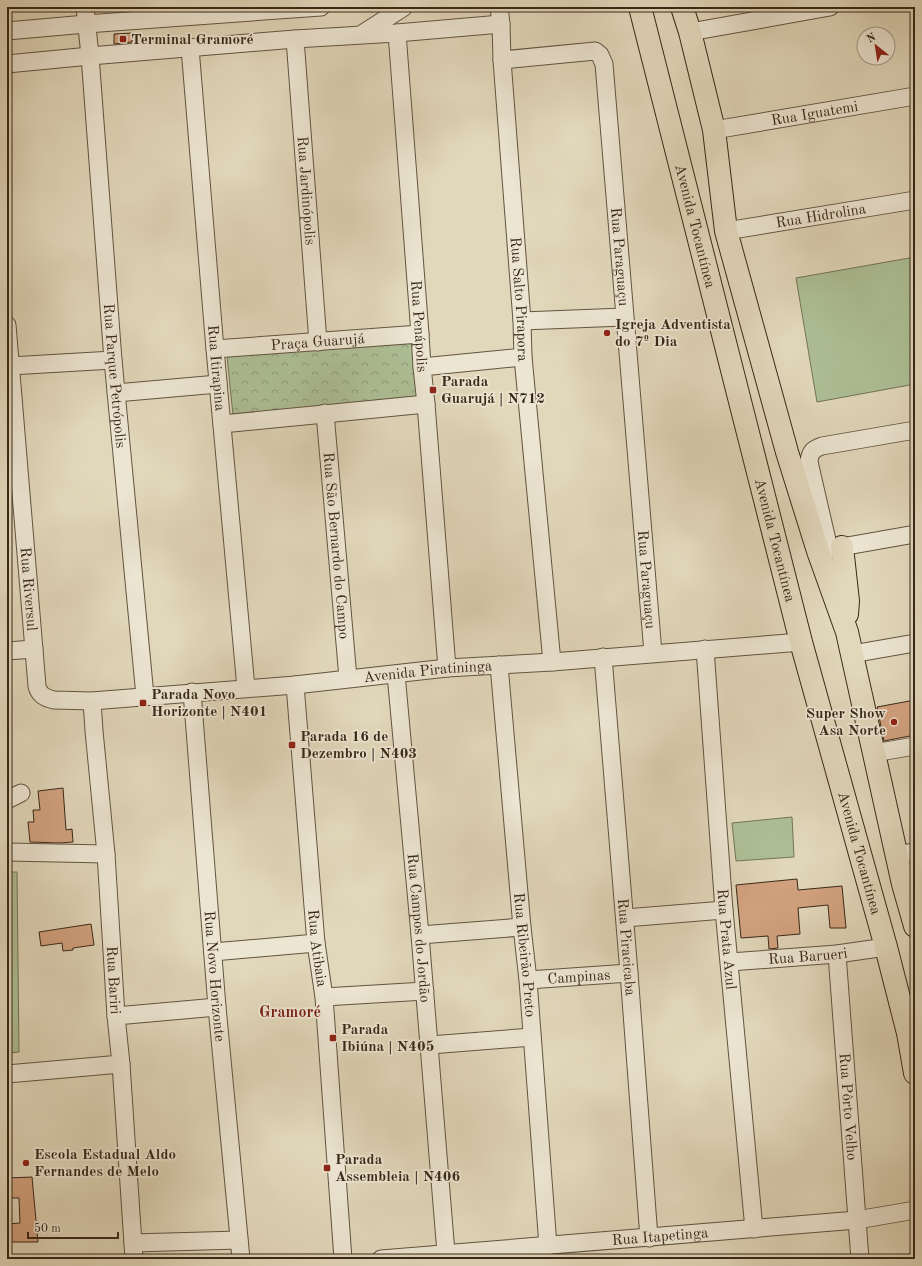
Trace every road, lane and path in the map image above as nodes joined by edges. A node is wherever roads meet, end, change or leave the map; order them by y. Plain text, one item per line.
1 (85, 7) edge
2 (321, 7) edge
3 (404, 7) edge
4 (498, 7) edge
5 (640, 7) edge
6 (682, 7) edge
7 (690, 7) edge
8 (830, 7) edge
9 (86, 24) junction
10 (501, 24) junction
11 (7, 31) edge
12 (690, 32) junction
13 (397, 33) junction
14 (361, 35) junction
15 (295, 39) junction
16 (190, 48) junction
17 (90, 56) junction
18 (502, 60) junction
19 (7, 64) edge
20 (915, 96) edge
21 (714, 130) junction
22 (915, 200) edge
23 (726, 231) junction
24 (624, 317) junction
25 (522, 321) junction
26 (7, 325) edge
27 (420, 334) junction
28 (318, 342) junction
29 (215, 349) junction
30 (523, 357) junction
31 (113, 360) junction
32 (10, 366) junction
33 (422, 367) junction
34 (218, 384) junction
35 (116, 393) junction
36 (10, 402) edge
37 (426, 404) junction
38 (325, 413) junction
39 (222, 424) junction
40 (915, 430) edge
41 (915, 534) edge
42 (829, 549) junction
43 (801, 642) junction
44 (915, 643) edge
45 (34, 648) junction
46 (705, 649) junction
47 (7, 651) edge
48 (653, 653) junction
49 (852, 654) junction
50 (603, 657) junction
51 (552, 662) junction
52 (499, 664) junction
53 (447, 668) junction
54 (396, 674) junction
55 (348, 678) junction
56 (295, 685) junction
57 (246, 688) junction
58 (192, 692) junction
59 (145, 696) junction
60 (54, 700) joint
61 (92, 701) junction
62 (915, 746) edge
63 (874, 753) junction
64 (7, 852) edge
65 (906, 853) edge
66 (106, 854) junction
67 (909, 883) edge
68 (724, 910) junction
69 (625, 918) junction
70 (915, 926) edge
71 (522, 928) junction
72 (420, 935) junction
73 (316, 943) junction
74 (886, 947) junction
75 (213, 952) junction
76 (837, 954) junction
77 (730, 962) junction
78 (629, 973) junction
79 (528, 980) junction
80 (425, 992) junction
81 (324, 997) junction
82 (217, 1007) junction
83 (116, 1016) junction
84 (532, 1037) junction
85 (430, 1045) junction
86 (121, 1064) junction
87 (915, 1072) edge
88 (7, 1074) edge
89 (915, 1210) edge
90 (857, 1220) junction
91 (754, 1229) junction
92 (648, 1238) junction
93 (239, 1240) junction
94 (548, 1246) junction
95 (134, 1251) edge
96 (446, 1253) junction
97 (241, 1259) edge
98 (343, 1259) edge
99 (381, 1259) edge
100 (860, 1259) edge

1 - 9 street, Rua Parque Petrópolis
2 - 9 street
3 - 14 street
4 - 10 street, Rua Salto Pirapora
5 - 43 main road, Avenida Tocantínea
6 - 12 main road, Avenida Tocantínea
7 - 12 main road
8 - 12 street
9 - 11 street
9 - 17 street, Rua Parque Petrópolis
10 - 13 street
10 - 18 street, Rua Salto Pirapora
12 - 21 main road, Avenida Tocantínea
13 - 14 street
13 - 27 street, Rua Penápolis
14 - 15 street
15 - 16 street
15 - 28 street, Rua Jardinópolis
16 - 17 street
16 - 29 street, Rua Itirapina
17 - 19 street
17 - 31 street, Rua Parque Petrópolis
18 - 24 street, Rua Paraguaçu
18 - 25 street, Rua Salto Pirapora
20 - 21 street, Rua Iguatemi
21 - 23 main road, Avenida Tocantínea
22 - 23 street, Rua Hidrolina
23 - 42 main road, Avenida Tocantínea
24 - 25 street
24 - 48 street, Rua Paraguaçu
25 - 30 street, Rua Salto Pirapora
26 - 32 street, Rua Riversul
27 - 28 street, Praça Guarujá
27 - 33 street, Rua Penápolis
28 - 29 street, Praça Guarujá
29 - 34 street, Rua Itirapina
30 - 33 street
30 - 51 street, Rua Salto Pirapora
31 - 32 street
31 - 35 street, Rua Parque Petrópolis
32 - 36 street, Rua Riversul
33 - 37 street, Rua Penápolis
34 - 35 street
34 - 39 street, Rua Itirapina
35 - 59 street, Rua Parque Petrópolis
36 - 45 street, Rua Riversul
37 - 38 street
37 - 53 street, Rua Penápolis
38 - 39 street
38 - 55 street, Rua São Bernardo do Campo
39 - 57 street, Rua Itirapina
40 - 42 street
41 - 42 street
42 - 49 main road, Avenida Tocantínea
43 - 46 street, Avenida Piratininga
43 - 74 main road, Avenida Tocantínea
44 - 49 street
45 - 47 street
45 - 60 street, Rua Riversul
46 - 48 street, Avenida Piratininga
46 - 68 street, Rua Prata Azul
48 - 50 street, Avenida Piratininga
49 - 63 main road, Avenida Tocantínea
50 - 51 street, Avenida Piratininga
50 - 69 street, Rua Piracicaba
51 - 52 street, Avenida Piratininga
52 - 53 street, Avenida Piratininga
52 - 71 street, Rua Ribeirão Preto
53 - 54 street, Avenida Piratininga
54 - 55 street, Avenida Piratininga
54 - 72 street, Rua Campos do Jordão
55 - 56 street, Avenida Piratininga
56 - 57 street, Avenida Piratininga
56 - 73 street, Rua Atibaia
57 - 58 street, Avenida Piratininga
58 - 59 street, Avenida Piratininga
58 - 75 street, Rua Novo Horizonte
59 - 61 street, Avenida Piratininga
60 - 61 street, Avenida Piratininga
61 - 66 street, Rua Bariri
62 - 63 street
63 - 65 main road, Avenida Tocantínea
64 - 66 street
65 - 67 main road, Avenida Tocantínea
66 - 83 street, Rua Bariri
67 - 70 main road, Avenida Tocantínea
68 - 69 street
68 - 77 street, Rua Prata Azul
69 - 78 street, Rua Piracicaba
71 - 72 street
71 - 79 street, Rua Ribeirão Preto
72 - 80 street, Rua Campos do Jordão
73 - 75 street
73 - 81 street, Rua Atibaia
74 - 76 street, Rua Barueri
74 - 87 main road, Avenida Tocantínea
75 - 82 street, Rua Novo Horizonte
76 - 77 street, Rua Barueri
76 - 90 street, Rua Pôrto Velho
77 - 91 street, Rua Prata Azul
78 - 79 street, Campinas
78 - 92 street, Rua Piracicaba
79 - 84 street, Rua Ribeirão Preto
80 - 81 street
80 - 85 street, Rua Campos do Jordão
81 - 98 street, Rua Atibaia
82 - 83 street
82 - 93 street, Rua Novo Horizonte
83 - 86 street, Rua Bariri
84 - 85 street
84 - 94 street, Rua Ribeirão Preto
85 - 96 street, Rua Campos do Jordão
86 - 88 street
86 - 95 street, Rua Bariri
89 - 90 street, Rua Itapetinga
90 - 91 street, Rua Itapetinga
90 - 100 street, Rua Pôrto Velho
91 - 92 street, Rua Itapetinga
92 - 94 street, Rua Itapetinga
93 - 95 street
93 - 97 street, Rua Novo Horizonte
94 - 96 street, Rua Itapetinga
96 - 99 street, Rua Itapetinga

